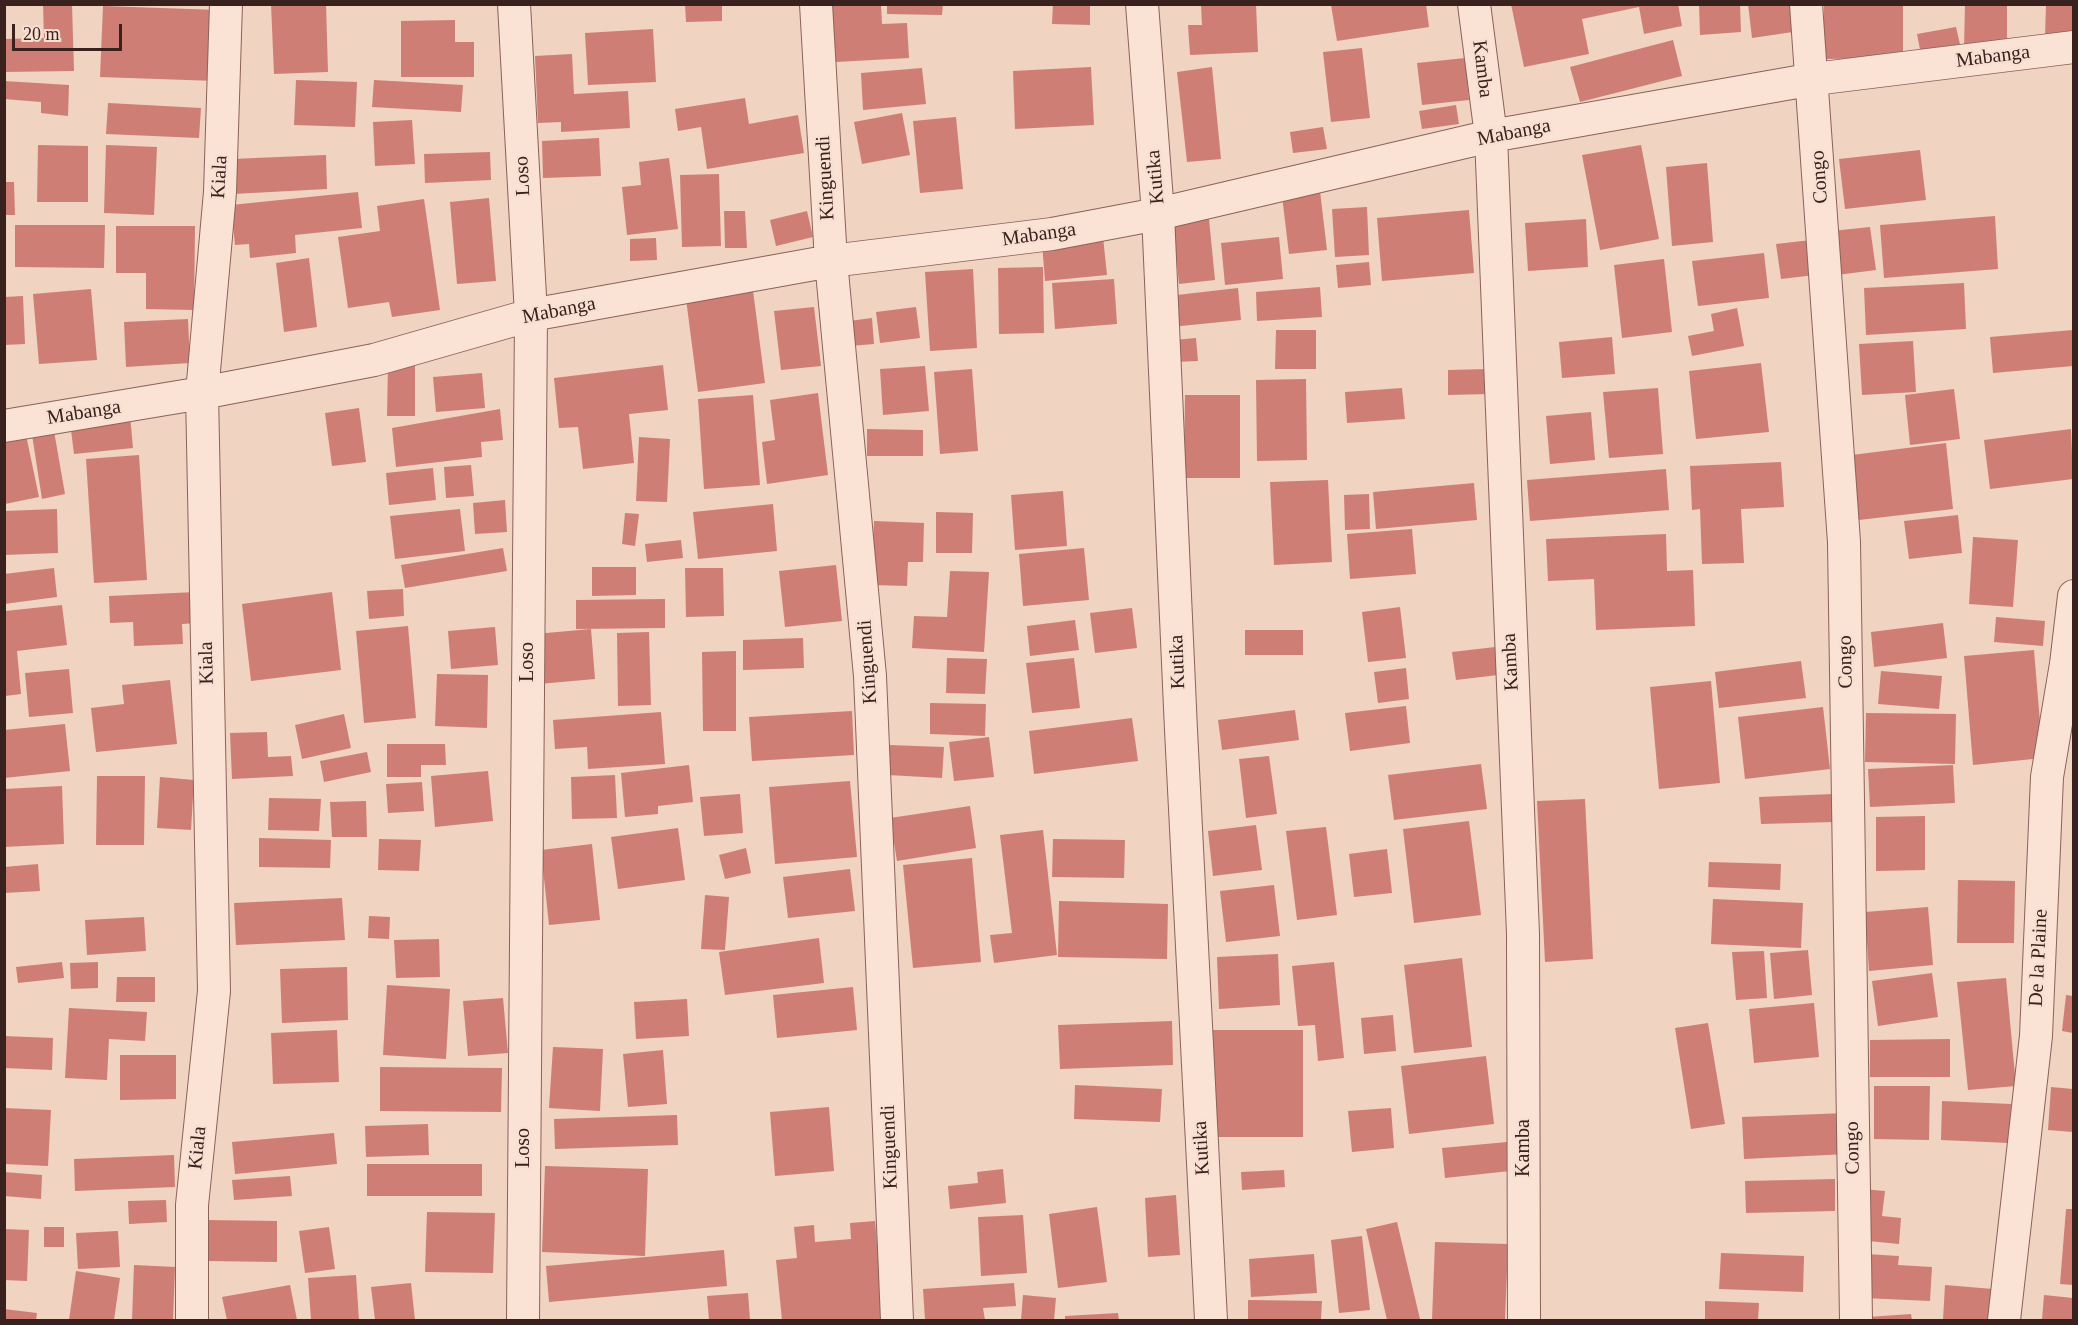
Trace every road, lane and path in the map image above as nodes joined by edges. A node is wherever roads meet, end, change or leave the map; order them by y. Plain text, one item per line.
1 (226, 4) edge
2 (514, 4) edge
3 (816, 4) edge
4 (1142, 4) edge
5 (1474, 4) edge
6 (1806, 4) edge
7 (2073, 48) edge
8 (1814, 79) junction
9 (1491, 136) junction
10 (1158, 214) junction
11 (831, 261) junction
12 (531, 315) junction
13 (202, 393) junction
14 (4, 426) edge
15 (2073, 596) edge
16 (192, 1320) edge
17 (523, 1320) edge
18 (897, 1320) edge
19 (1211, 1320) edge
20 (1524, 1320) edge
21 (1856, 1320) edge
22 (2004, 1320) edge

1 - 13 street, Kiala
2 - 12 street, Loso
3 - 11 street, Kinguendi
4 - 10 street, Kutika
5 - 9 street, Kamba
6 - 8 street, Congo
7 - 8 street, Mabanga
8 - 9 street, Mabanga
8 - 21 street, Congo
9 - 10 street, Mabanga
9 - 20 street, Kamba
10 - 11 street, Mabanga
10 - 19 street, Kutika
11 - 12 street, Mabanga
11 - 18 street, Kinguendi
12 - 13 street, Mabanga
12 - 17 street, Loso
13 - 14 street, Mabanga
13 - 16 street, Kiala
15 - 22 street, De la Plaine

